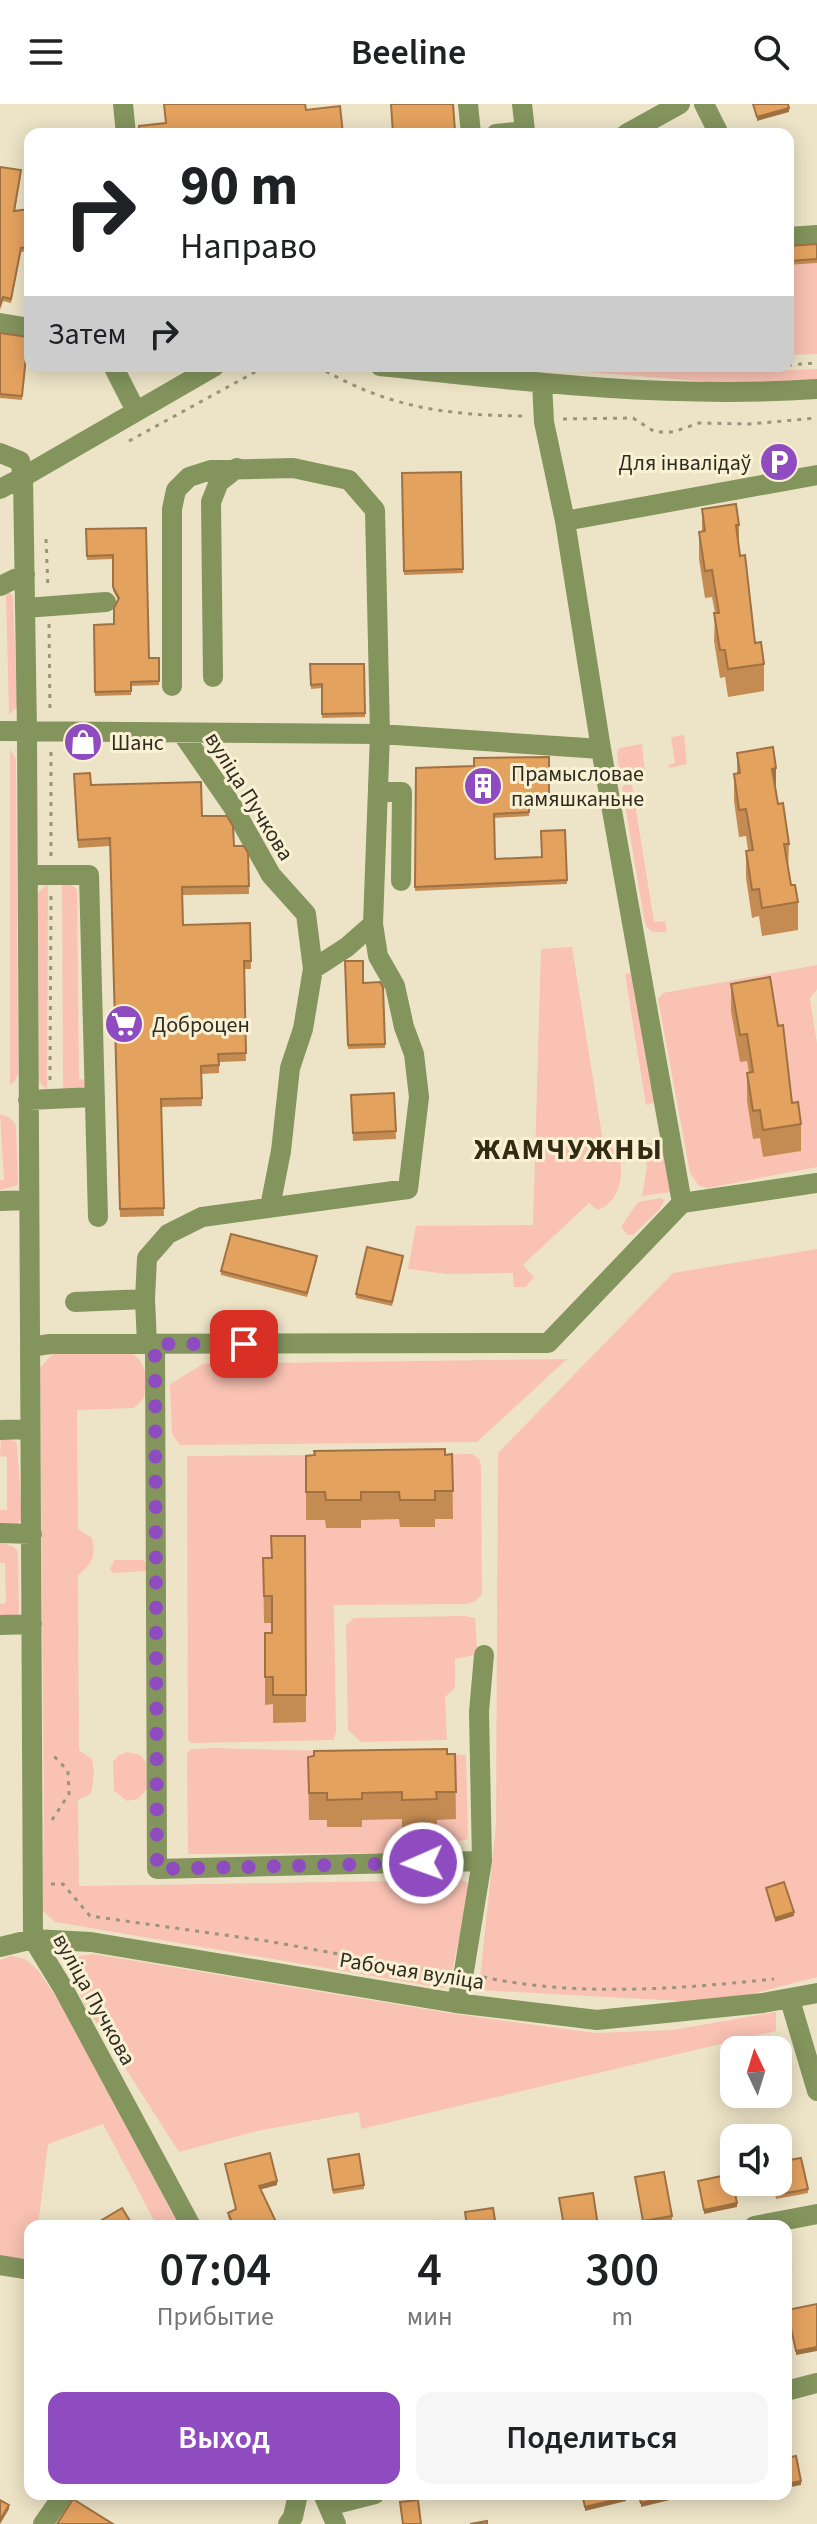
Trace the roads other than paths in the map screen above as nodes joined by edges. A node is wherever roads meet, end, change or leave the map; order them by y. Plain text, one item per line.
1 (123, 104) edge
2 (468, 104) edge
3 (522, 104) edge
4 (680, 104) edge
5 (704, 104) edge
6 (125, 128) edge
7 (470, 128) edge
8 (525, 128) edge
9 (637, 128) edge
10 (716, 128) edge
11 (817, 235) edge
12 (794, 237) edge
13 (0, 323) edge
14 (24, 327) edge
15 (116, 372) edge
16 (204, 372) edge
17 (420, 372) edge
18 (542, 383) junction
19 (817, 389) edge
20 (136, 411) junction
21 (0, 453) edge
22 (237, 468) junction
23 (817, 475) edge
24 (23, 477) junction
25 (0, 489) edge
26 (565, 521) junction
27 (25, 574) junction
28 (0, 586) edge
29 (106, 602) dead end
30 (25, 608) junction
31 (213, 677) dead end
32 (172, 686) dead end
33 (0, 731) edge
34 (27, 732) junction
35 (182, 733) junction
36 (380, 734) junction
37 (601, 749) junction
38 (378, 792) junction
39 (28, 875) junction
40 (401, 881) dead end
41 (373, 924) junction
42 (313, 969) junction
43 (95, 1097) junction
44 (28, 1100) junction
45 (817, 1183) edge
46 (28, 1200) junction
47 (0, 1201) edge
48 (682, 1203) junction
49 (270, 1207) junction
50 (98, 1217) dead end
51 (145, 1299) junction
52 (75, 1302) dead end
53 (151, 1344) junction
54 (30, 1347) junction
55 (30, 1429) junction
56 (0, 1430) edge
57 (0, 1533) edge
58 (32, 1534) junction
59 (32, 1624) junction
60 (0, 1625) edge
61 (484, 1655) dead end
62 (482, 1861) junction
63 (33, 1939) junction
64 (0, 1947) edge
65 (817, 1993) edge
66 (790, 2000) junction
67 (456, 2003) junction
68 (817, 2091) edge
69 (817, 2214) edge
70 (188, 2220) edge
71 (786, 2220) edge
72 (0, 2265) edge
73 (24, 2269) edge
74 (817, 2383) edge
75 (792, 2389) edge
76 (60, 2500) edge
77 (297, 2500) edge
78 (355, 2500) edge
79 (329, 2508) edge
80 (43, 2524) edge
81 (288, 2524) edge

1 - 6 street
2 - 7 street
3 - 8 street
4 - 9 street
5 - 10 street
11 - 12 street
13 - 14 street
15 - 20 street
16 - 20 street
17 - 18 street
18 - 19 street
18 - 26 street
20 - 24 street
21 - 24 street
22 - 31 street
22 - 32 street
22 - 36 street
23 - 26 street
24 - 25 street
24 - 27 street, вуліца Пучкова
26 - 37 street
27 - 28 street
27 - 30 street, вуліца Пучкова
29 - 30 street
30 - 34 street, вуліца Пучкова
33 - 34 street, вуліца Пучкова
34 - 35 street, вуліца Пучкова
34 - 39 street, вуліца Пучкова
35 - 36 street, вуліца Пучкова
35 - 42 street, вуліца Пучкова
36 - 37 street, вуліца Пучкова
36 - 38 street
37 - 48 street
38 - 40 street
38 - 41 street
39 - 43 street
39 - 44 street, вуліца Пучкова
41 - 42 street
41 - 49 street
42 - 49 street, вуліца Пучкова
43 - 44 street
43 - 50 street
44 - 46 street, вуліца Пучкова
45 - 48 street
46 - 47 street
46 - 54 street, вуліца Пучкова
48 - 53 street
49 - 51 street
51 - 52 street
51 - 53 street
53 - 54 street
53 - 62 street
54 - 55 street, вуліца Пучкова
55 - 56 street
55 - 58 street, вуліца Пучкова
57 - 58 street
58 - 59 street, вуліца Пучкова
59 - 60 street
59 - 63 street, вуліца Пучкова
61 - 62 street
62 - 67 street
63 - 64 street, Рабочая вуліца
63 - 67 street, Рабочая вуліца
63 - 70 street, вуліца Пучкова
65 - 66 street, Рабочая вуліца
66 - 67 street, Рабочая вуліца
66 - 68 street
69 - 71 street
72 - 73 street
74 - 75 street
76 - 80 street
77 - 81 street
78 - 79 street

